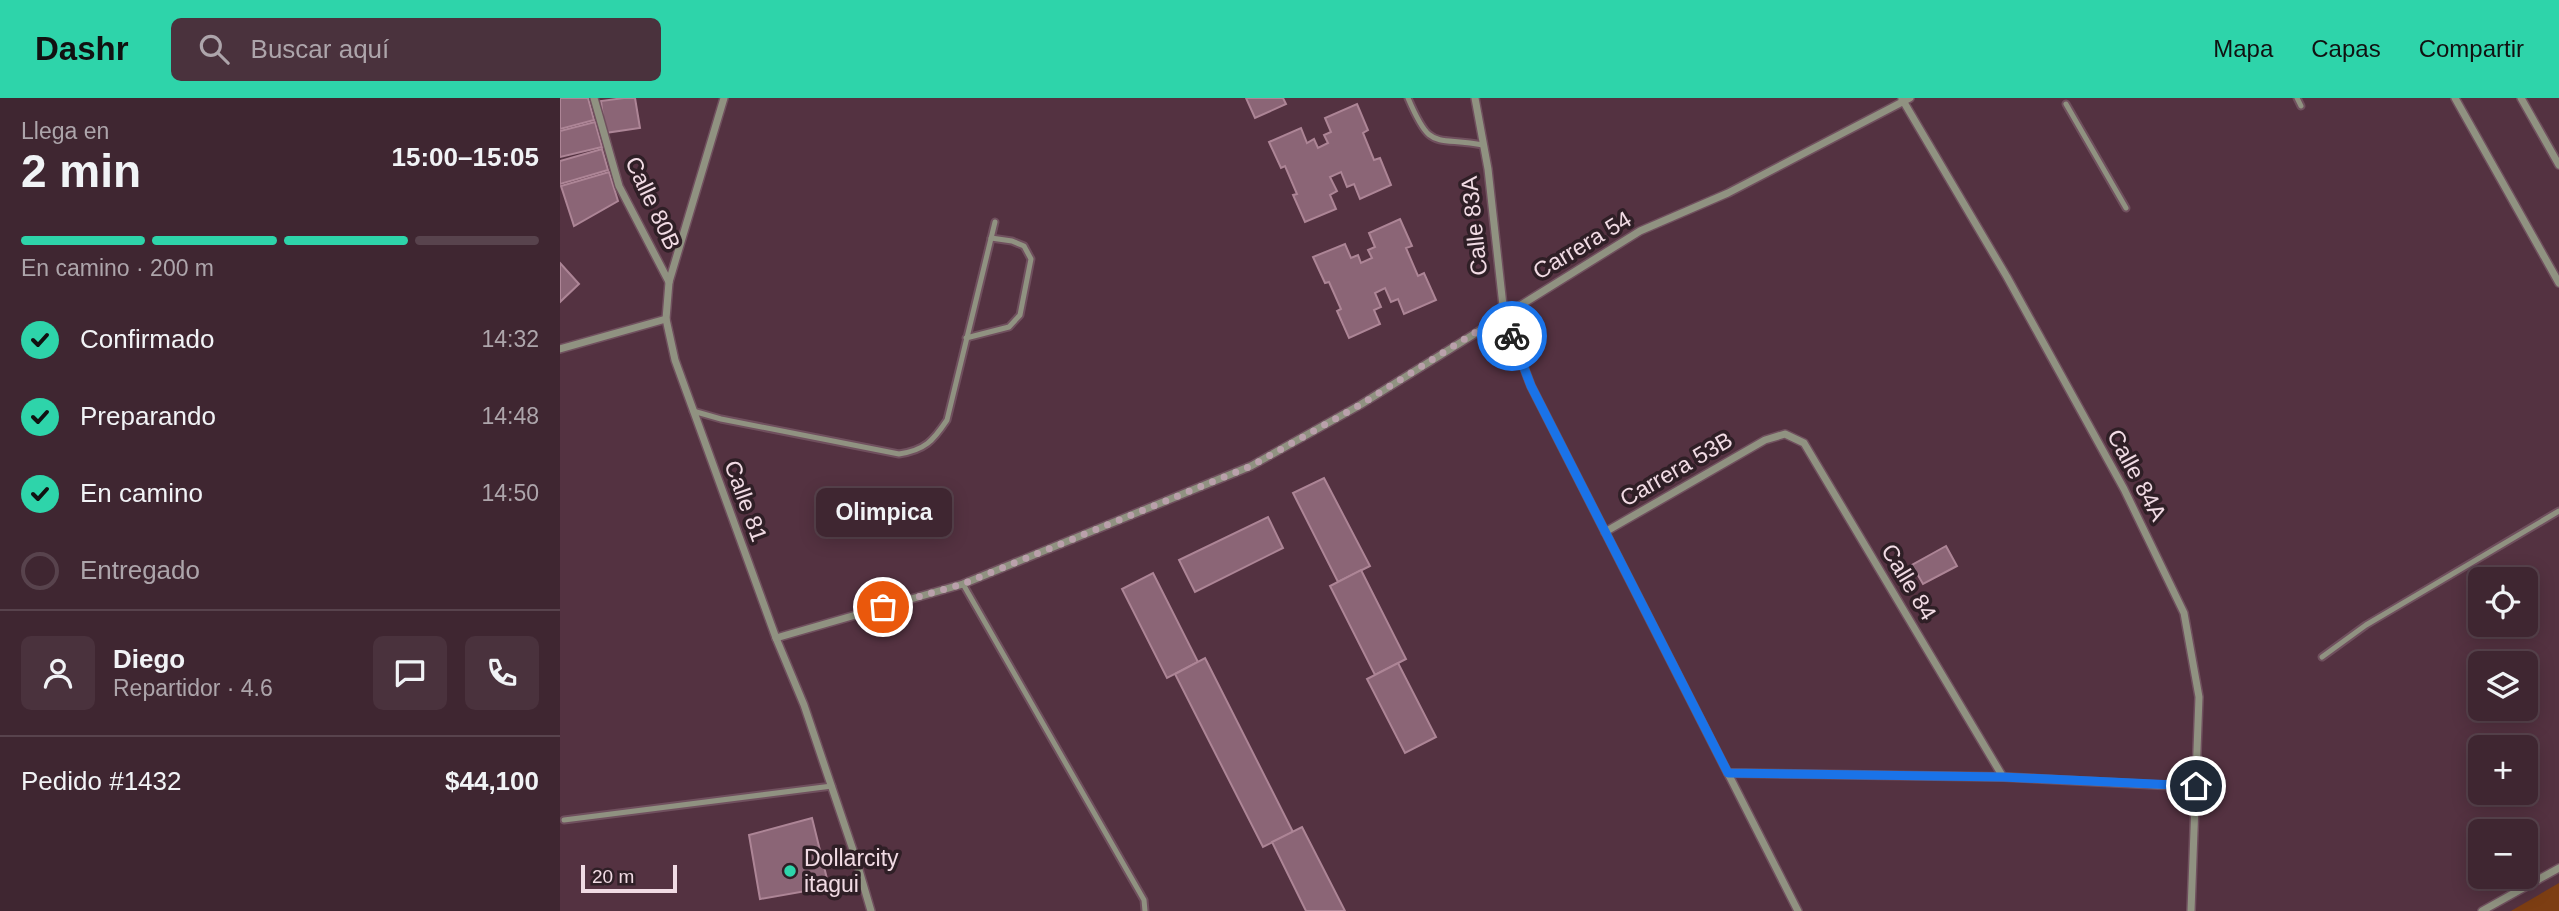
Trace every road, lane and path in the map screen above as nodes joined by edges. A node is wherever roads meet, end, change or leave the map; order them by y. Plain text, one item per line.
1 (594, 98) edge
2 (724, 98) edge
3 (1408, 98) edge
4 (1475, 98) edge
5 (2297, 98) edge
6 (2455, 98) edge
7 (2521, 98) edge
8 (1905, 99) edge
9 (2066, 104) dead end
10 (2301, 107) dead end
11 (1483, 145) junction
12 (2559, 165) edge
13 (2126, 208) dead end
14 (995, 222) dead end
15 (991, 238) junction
16 (669, 282) junction
17 (2559, 283) edge
18 (1503, 315) junction
19 (666, 319) junction
20 (966, 338) junction
21 (560, 349) edge
22 (693, 411) junction
23 (1765, 440) joint
24 (2559, 511) edge
25 (1605, 532) junction
26 (963, 584) junction
27 (776, 638) junction
28 (2322, 657) dead end
29 (1728, 773) junction
30 (2003, 777) junction
31 (832, 786) junction
32 (2196, 786) junction
33 (564, 820) dead end
34 (2559, 868) edge
35 (871, 911) edge
36 (1145, 911) edge
37 (1798, 911) edge
38 (2190, 911) edge
39 (2483, 911) edge

1 - 16 street, Calle 80B
2 - 16 street, Calle 81
3 - 11 lane
4 - 11 street, Calle 83A
5 - 10 lane
6 - 17 street
7 - 12 street
8 - 18 street, Carrera 54
8 - 32 street, Calle 84A
9 - 13 lane
11 - 18 street, Calle 83A
14 - 15 lane
15 - 20 lane
15 - 20 lane
16 - 19 street, Calle 81
18 - 25 street, Calle 83A
18 - 26 street, Carrera 54
19 - 21 street
19 - 22 street, Calle 81
20 - 22 lane
22 - 27 street, Calle 81
23 - 25 street, Carrera 53B
23 - 30 street, Calle 84
24 - 28 lane
25 - 29 street, Calle 83A
26 - 27 street, Carrera 54
26 - 36 lane
27 - 31 street, Calle 81
29 - 30 street
29 - 37 street, Calle 83A
30 - 32 street
31 - 33 lane
31 - 35 street, Calle 81
32 - 38 street, Calle 84A
34 - 39 street

